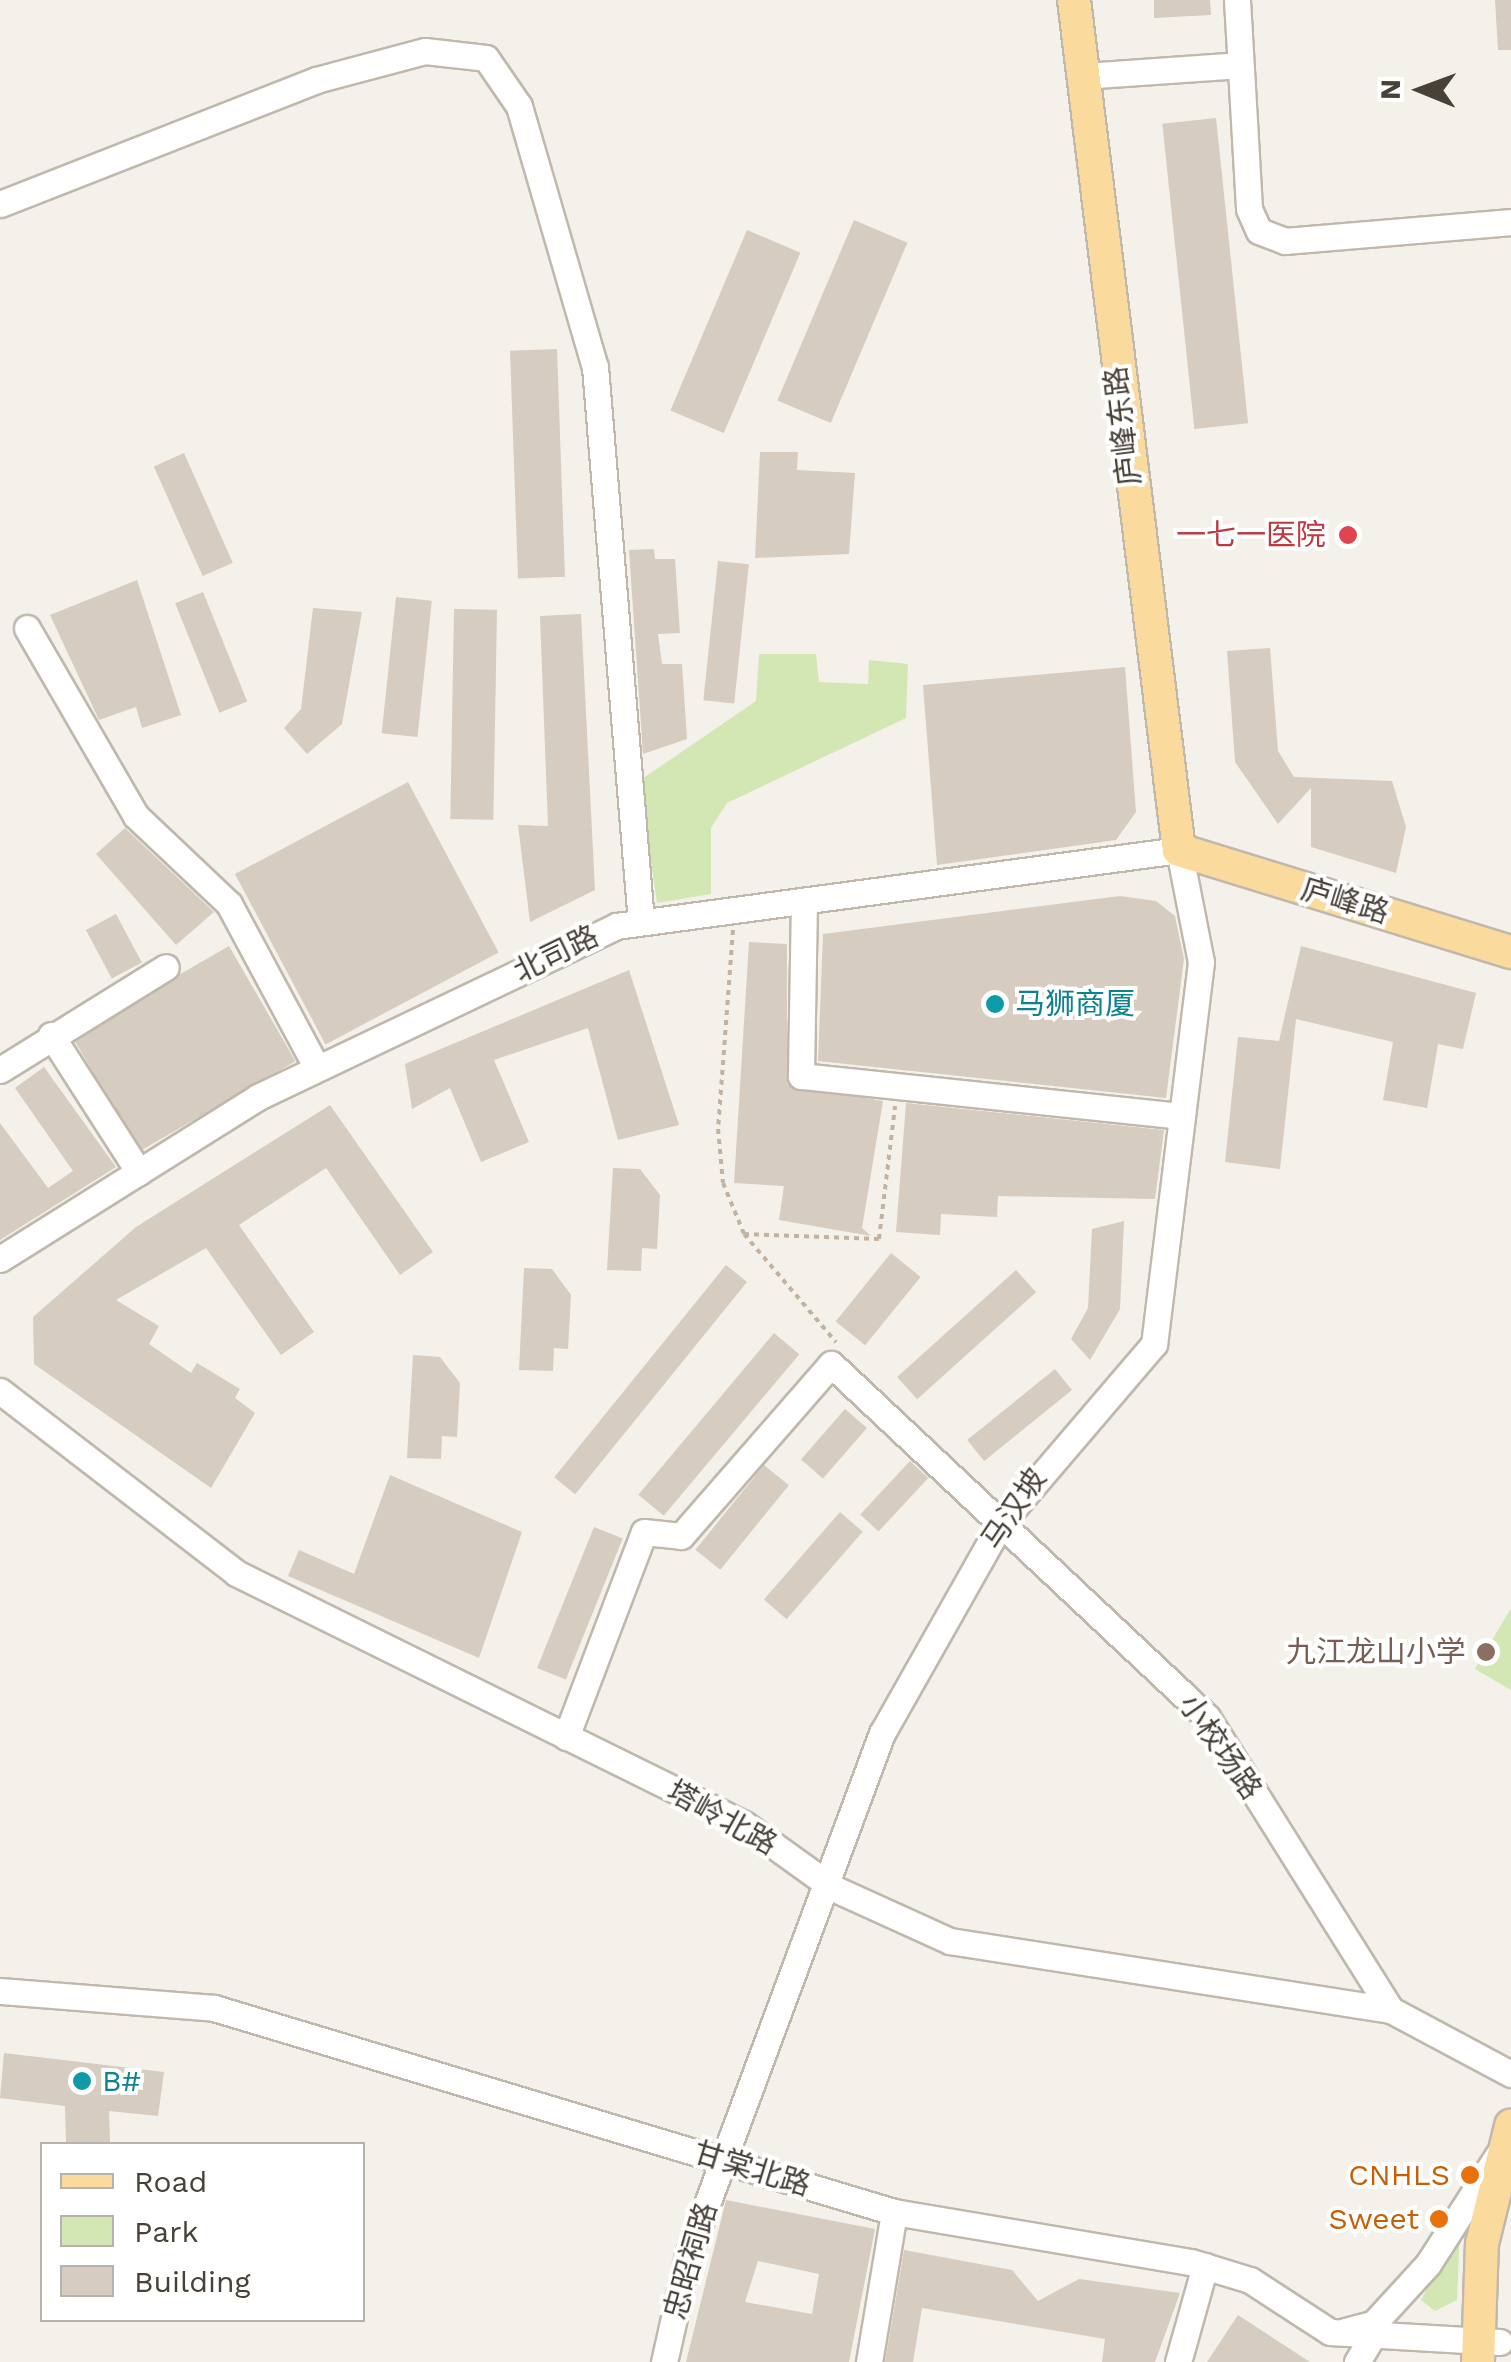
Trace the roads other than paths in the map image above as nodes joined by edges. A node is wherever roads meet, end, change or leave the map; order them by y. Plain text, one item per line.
1 (1074, 0) edge
2 (1237, 0) edge
3 (1240, 64) junction
4 (1082, 76) junction
5 (0, 204) edge
6 (1511, 222) edge
7 (27, 628) dead end
8 (1179, 850) junction
9 (804, 900) junction
10 (641, 922) junction
11 (1511, 952) edge
12 (166, 967) dead end
13 (51, 1035) junction
14 (318, 1068) junction
15 (0, 1070) edge
16 (1182, 1116) junction
17 (138, 1172) junction
18 (0, 1259) edge
19 (0, 1391) edge
20 (1001, 1524) junction
21 (566, 1738) junction
22 (824, 1881) junction
23 (0, 1991) edge
24 (1391, 2010) junction
25 (1511, 2074) edge
26 (1506, 2138) edge
27 (722, 2160) junction
28 (1511, 2202) edge
29 (894, 2212) junction
30 (1205, 2266) junction
31 (1330, 2332) junction
32 (1372, 2337) junction
33 (1489, 2352) edge
34 (664, 2362) edge
35 (869, 2362) edge
36 (1178, 2362) edge
37 (1356, 2362) edge
38 (1387, 2362) edge

1 - 4 main road, 庐峰东路
2 - 3 street
3 - 4 street
3 - 6 street
4 - 8 main road, 庐峰东路
5 - 10 street
7 - 14 street
8 - 9 street, 北司路
8 - 11 main road, 庐峰路
8 - 16 street, 马汉坡
9 - 10 street, 北司路
9 - 16 street
10 - 14 street, 北司路
12 - 13 street
13 - 15 street
13 - 17 street
14 - 17 street, 北司路
16 - 20 street, 马汉坡
17 - 18 street, 北司路
19 - 21 street, 塔岭北路
20 - 21 street, 小校场路
20 - 22 street, 马汉坡
20 - 24 street, 小校场路
21 - 22 street, 塔岭北路
22 - 24 street, 塔岭北路
22 - 27 street, 马汉坡
23 - 27 street, 甘棠北路
24 - 25 street, 塔岭北路
26 - 31 street
26 - 33 main road
27 - 29 street, 甘棠北路
27 - 34 street, 忠昭祠路
28 - 33 main road
29 - 30 street, 甘棠北路
29 - 35 street
30 - 31 street, 甘棠北路
30 - 36 street
31 - 32 street, 甘棠北路
32 - 33 street, 甘棠北路
32 - 37 street
32 - 38 street

